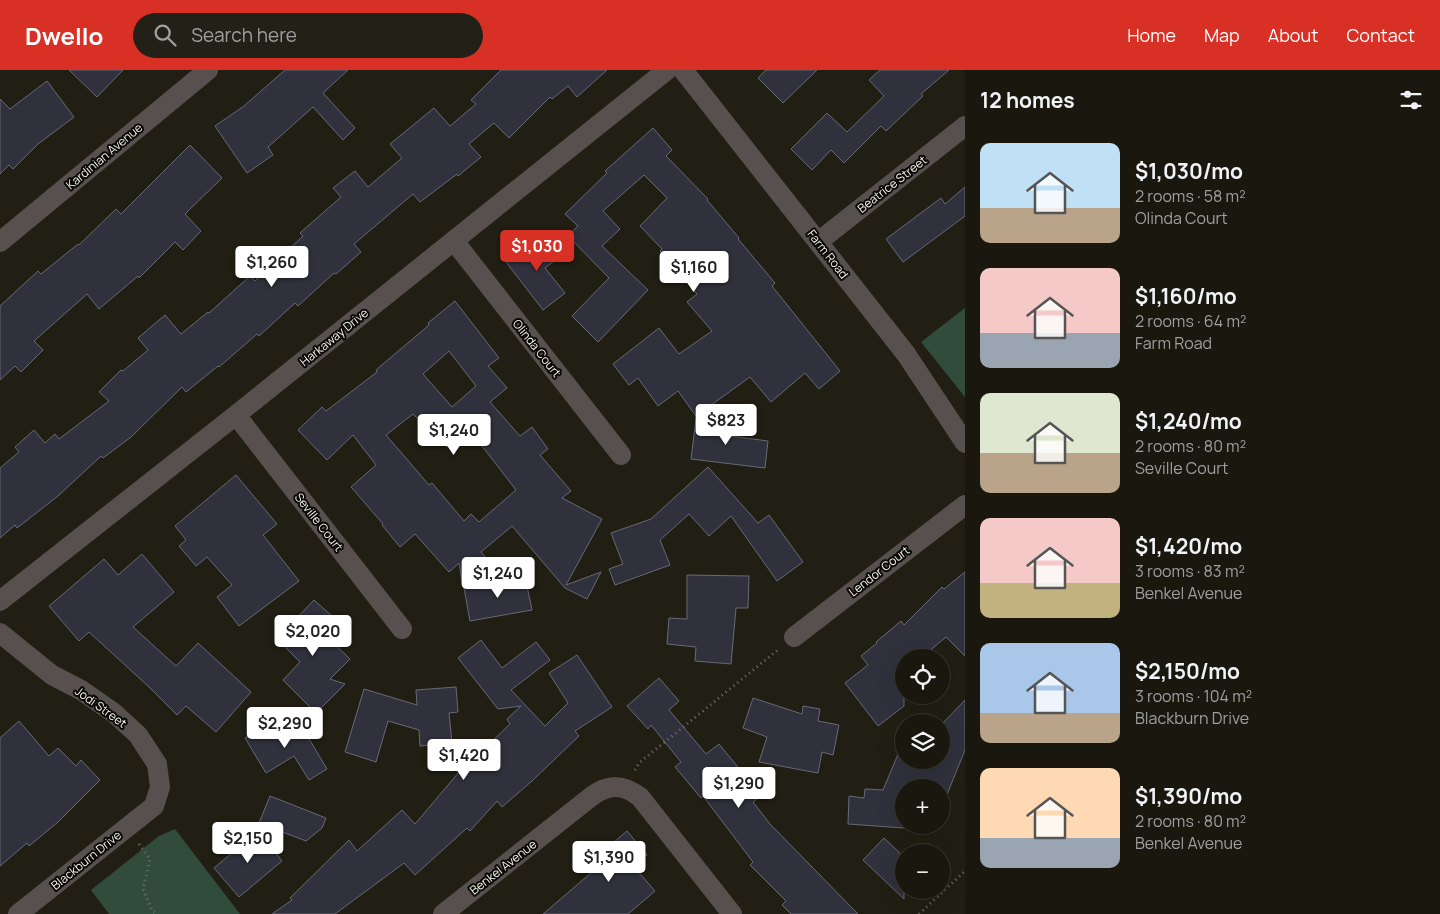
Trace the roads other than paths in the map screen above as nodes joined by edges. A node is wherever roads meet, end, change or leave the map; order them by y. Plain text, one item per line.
1 (208, 70) edge
2 (667, 70) edge
3 (683, 70) edge
4 (965, 126) edge
5 (454, 241) junction
6 (0, 242) edge
7 (818, 242) junction
8 (236, 415) junction
9 (965, 444) edge
10 (621, 455) dead end
11 (965, 505) edge
12 (0, 602) edge
13 (402, 629) dead end
14 (0, 633) edge
15 (794, 637) road end
16 (154, 806) joint
17 (18, 914) edge
18 (443, 914) edge
19 (732, 914) edge

1 - 6 street, Kardinian Avenue
2 - 5 street, Harkaway Drive
3 - 7 street, Farm Road
4 - 7 street, Beatrice Street
5 - 8 street, Harkaway Drive
5 - 10 street, Olinda Court
7 - 9 street, Farm Road
8 - 12 street, Harkaway Drive
8 - 13 street, Seville Court
11 - 15 street, Lendor Court
14 - 16 street, Jodi Street
16 - 17 street, Blackburn Drive
18 - 19 street, Benkel Avenue

